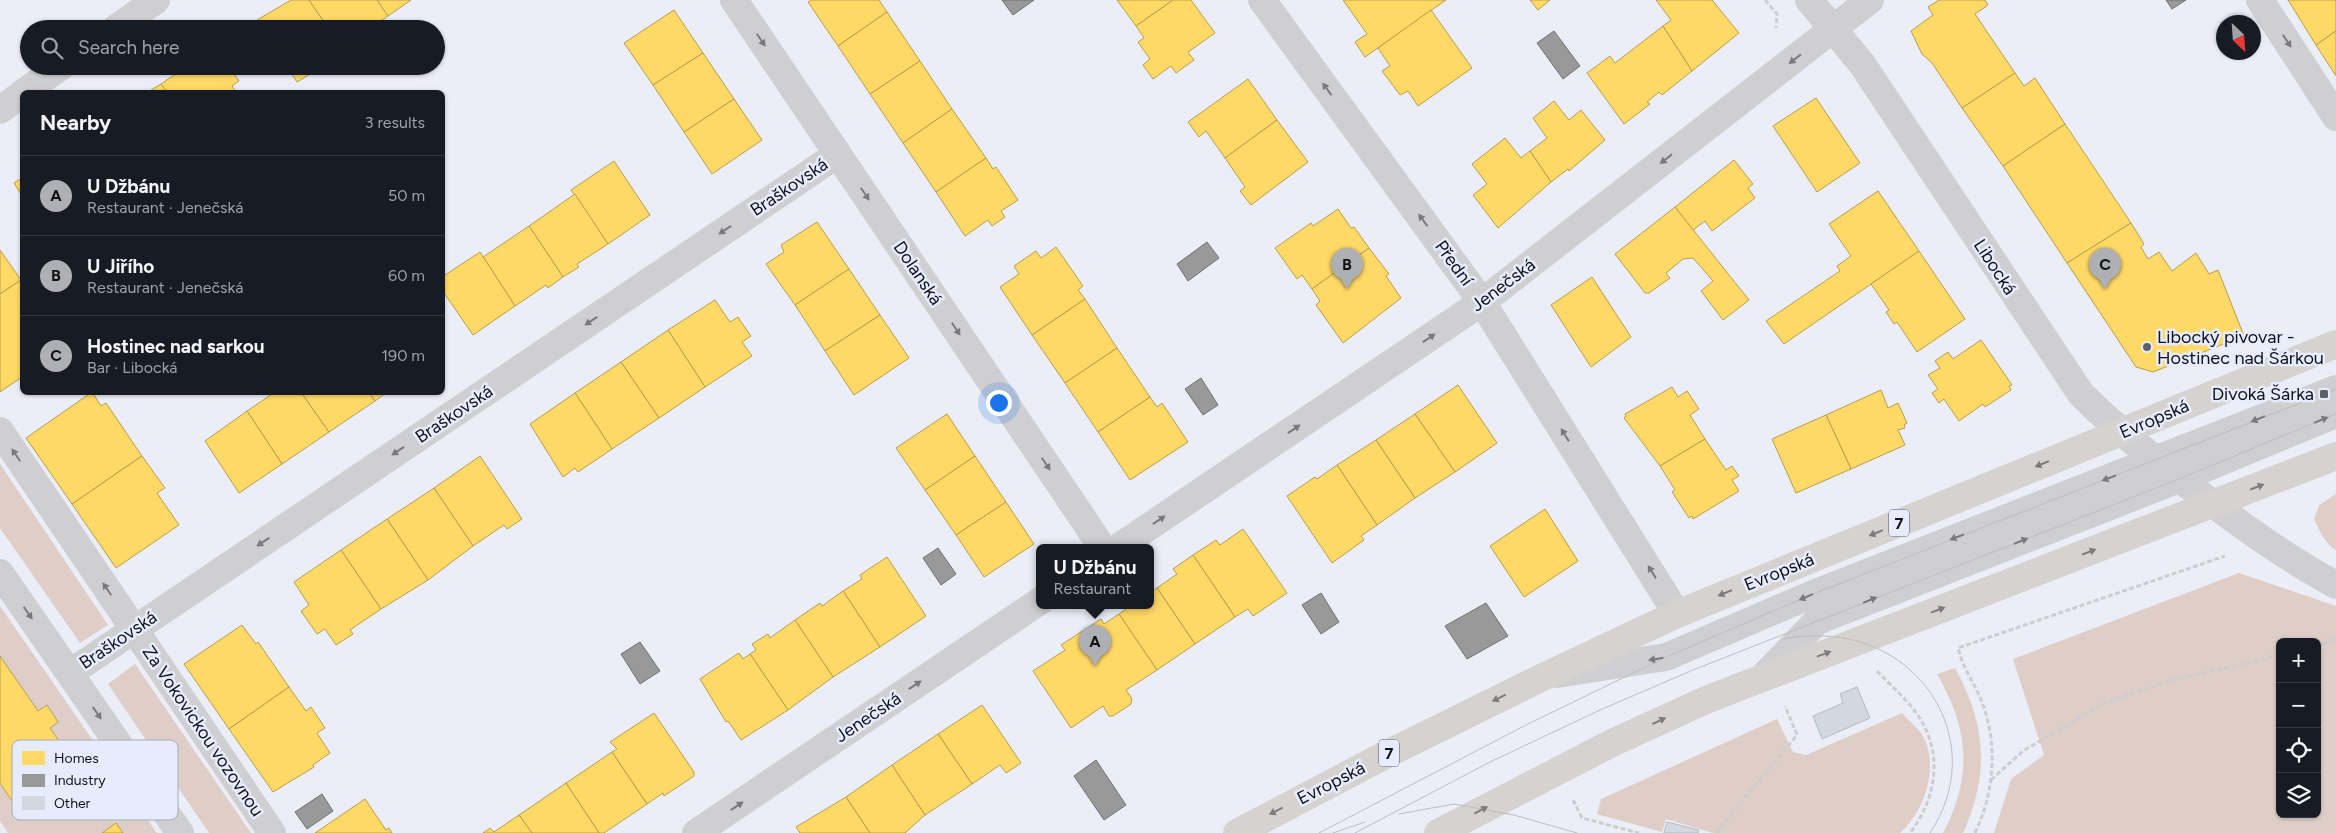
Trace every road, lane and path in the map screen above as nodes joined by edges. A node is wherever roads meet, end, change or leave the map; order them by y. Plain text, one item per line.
1 (156, 0) edge
2 (734, 0) edge
3 (1262, 0) edge
4 (1765, 0) edge
5 (1810, 0) edge
6 (1870, 0) edge
7 (2260, 0) edge
8 (128, 20) edge
9 (1833, 30) junction
10 (1776, 33) dead end
11 (49, 75) edge
12 (27, 90) edge
13 (20, 95) edge
14 (0, 110) edge
15 (2336, 117) edge
16 (838, 154) junction
17 (1482, 302) junction
18 (2336, 344) edge
19 (2336, 389) edge
20 (2336, 414) edge
21 (0, 431) edge
22 (2120, 433) junction
23 (2336, 456) edge
24 (2154, 460) junction
25 (2179, 479) junction
26 (2212, 504) junction
27 (1100, 544) edge
28 (1123, 544) edge
29 (2229, 555) dead end
30 (0, 573) edge
31 (2336, 585) edge
32 (1036, 603) edge
33 (1677, 614) junction
34 (134, 630) junction
35 (2336, 639) edge
36 (2321, 645) edge
37 (2276, 656) edge
38 (1877, 671) dead end
39 (70, 673) junction
40 (1543, 676) junction
41 (1762, 678) junction
42 (1785, 705) dead end
43 (116, 740) edge
44 (1991, 780) junction
45 (1572, 800) dead end
46 (171, 820) edge
47 (180, 833) edge
48 (272, 833) edge
49 (696, 833) edge
50 (1237, 833) edge
51 (1438, 833) edge
52 (1639, 833) edge
53 (1716, 833) edge
54 (1910, 833) edge
55 (1975, 833) edge

1 - 8 street
2 -> 16 street, Dolanská
17 -> 3 street, Přední
4 - 10 path
5 - 9 street, Libocká
6 - 9 street, Jenečská
7 -> 15 street
9 -> 17 street, Jenečská
9 - 22 street, Libocká
11 - 12 street
13 - 14 street
16 -> 27 street, Dolanská
16 -> 34 street, Braškovská
28 -> 17 street, Jenečská
33 -> 17 street, Přední
18 - 22 main road, Evropská / 7
19 -> 24 street
25 -> 20 street
34 -> 21 street, Za Vokovickou vozovnou
22 - 24 street, Libocká
22 -> 33 main road, Evropská / 7
26 -> 23 main road
24 - 25 street, Libocká
24 -> 40 street
25 - 26 street, Libocká
41 -> 25 street
26 - 31 street
41 -> 26 main road
29 - 44 path
30 -> 39 street
49 -> 32 street, Jenečská
33 - 40 main road, Evropská / 7
34 - 39 street, Braškovská
34 - 48 street, Za Vokovickou vozovnou
35 - 36 path
37 - 44 path
38 - 54 path
39 -> 43 street
40 -> 50 main road, Evropská / 7
51 -> 41 main road
42 - 53 path
44 - 55 path
45 - 52 path
46 -> 47 street

